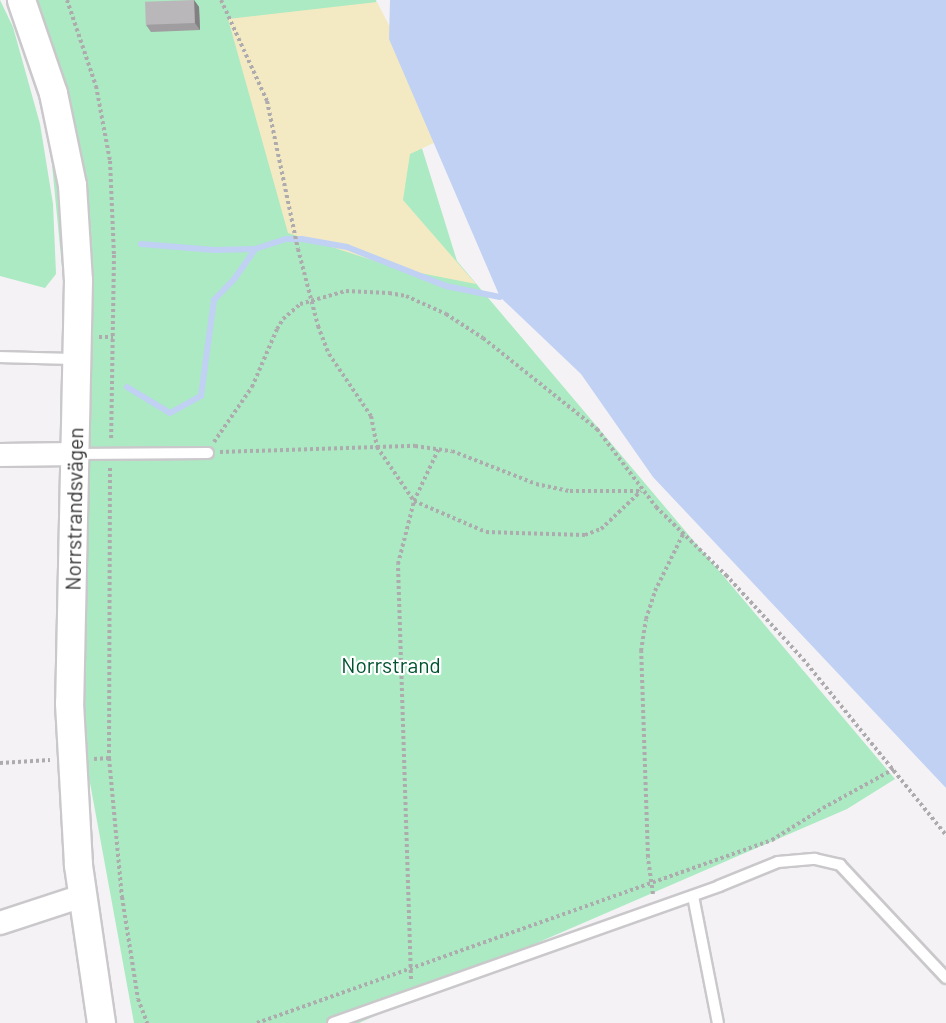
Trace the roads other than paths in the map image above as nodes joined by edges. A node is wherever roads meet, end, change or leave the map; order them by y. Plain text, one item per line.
1 (24, 1) edge
2 (0, 357) edge
3 (77, 359) junction
4 (208, 453) road end
5 (75, 454) junction
6 (0, 455) edge
7 (82, 896) junction
8 (693, 896) junction
9 (0, 923) edge
10 (946, 978) edge
11 (101, 1023) edge
12 (333, 1023) edge
13 (718, 1023) edge

1 - 3 street, Norrstrandsvägen
2 - 3 lane
3 - 5 street, Norrstrandsvägen
4 - 5 lane
5 - 6 street
5 - 7 street, Norrstrandsvägen
7 - 9 street
7 - 11 street, Norrstrandsvägen
8 - 10 lane
8 - 12 lane
8 - 13 lane

